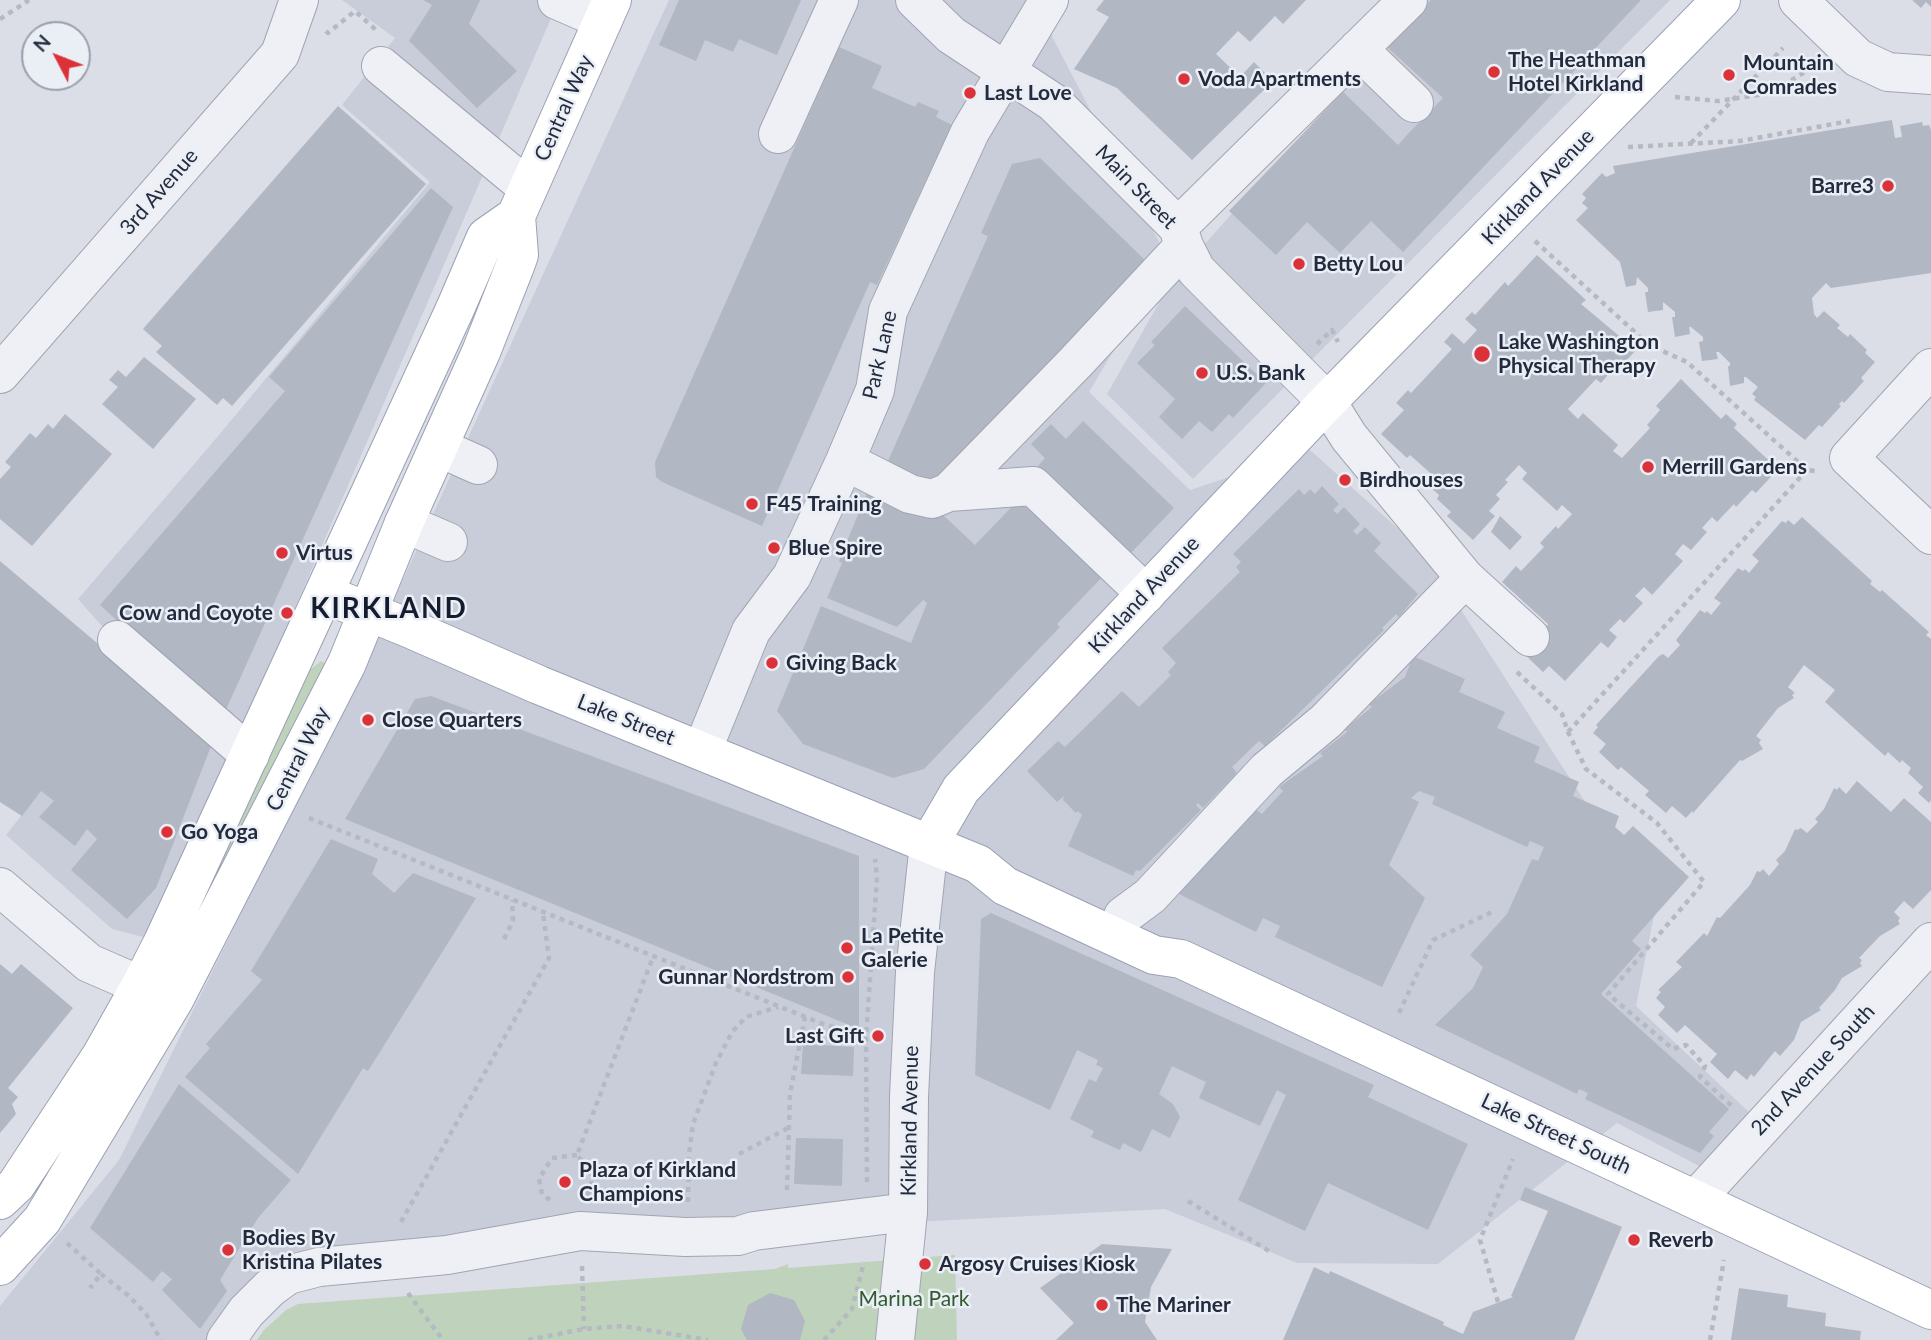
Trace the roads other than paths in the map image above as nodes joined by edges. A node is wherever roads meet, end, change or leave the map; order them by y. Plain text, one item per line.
1 (557, 0) edge
2 (839, 0) edge
3 (915, 0) edge
4 (1049, 0) edge
5 (1408, 0) edge
6 (1721, 0) edge
7 (1798, 0) edge
8 (294, 4) edge
9 (608, 10) edge
10 (1359, 49) junction
11 (381, 66) dead end
12 (1007, 73) junction
13 (1931, 75) edge
14 (1414, 103) dead end
15 (778, 134) dead end
16 (522, 202) junction
17 (1181, 236) junction
18 (455, 309) junction
19 (481, 352) junction
20 (1931, 368) edge
21 (0, 373) edge
22 (1327, 402) junction
23 (439, 448) junction
24 (845, 461) junction
25 (478, 465) dead end
26 (949, 492) junction
27 (404, 523) junction
28 (1931, 535) edge
29 (448, 542) dead end
30 (1465, 578) junction
31 (324, 594) junction
32 (1146, 594) junction
33 (368, 611) junction
34 (117, 640) dead end
35 (1520, 651) road end
36 (702, 751) junction
37 (250, 755) junction
38 (929, 844) junction
39 (978, 864) junction
40 (0, 887) edge
41 (1123, 916) junction
42 (1931, 942) edge
43 (1181, 958) junction
44 (158, 992) junction
45 (5, 1185) edge
46 (1696, 1199) junction
47 (908, 1212) junction
48 (0, 1266) edge
49 (1931, 1310) edge
50 (226, 1340) edge
51 (895, 1340) edge

1 - 9 street
2 - 15 street
3 - 12 street, Main Street
4 - 12 street, Park Lane
5 - 10 street
6 - 22 main road, Kirkland Avenue
7 - 13 street
8 - 21 street, 3rd Avenue
9 - 16 main road, Central Way
10 - 14 street
10 - 17 street
11 - 16 street
12 - 17 street, Main Street
12 - 24 street, Park Lane
16 - 18 main road, Central Way
16 - 19 main road, Central Way
17 - 22 street, Main Street
17 - 26 street
18 - 19 main road
18 - 31 main road, Central Way
19 - 23 main road, Central Way
20 - 28 street
22 - 30 street, Main Street
22 - 32 main road, Kirkland Avenue
23 - 25 street
23 - 27 main road, Central Way
24 - 26 street
24 - 36 street, Park Lane
26 - 32 street
27 - 29 street
27 - 33 main road, Central Way
30 - 35 street, Main Street
30 - 41 street
31 - 33 main road, Lake Street
31 - 37 main road, Central Way
32 - 38 main road, Kirkland Avenue
33 - 36 main road, Lake Street
33 - 44 main road, Central Way
34 - 37 street
36 - 38 main road, Lake Street
37 - 44 main road, Central Way
38 - 39 main road, Lake Street South
38 - 47 street, Kirkland Avenue
39 - 41 main road, Lake Street South
39 - 43 main road, Lake Street South
40 - 44 street
41 - 43 main road, Lake Street South
42 - 46 street, 2nd Avenue South
43 - 46 main road, Lake Street South
44 - 45 main road, Central Way
44 - 48 main road, Central Way
46 - 49 main road, Lake Street South
47 - 50 street
47 - 51 street, Kirkland Avenue

